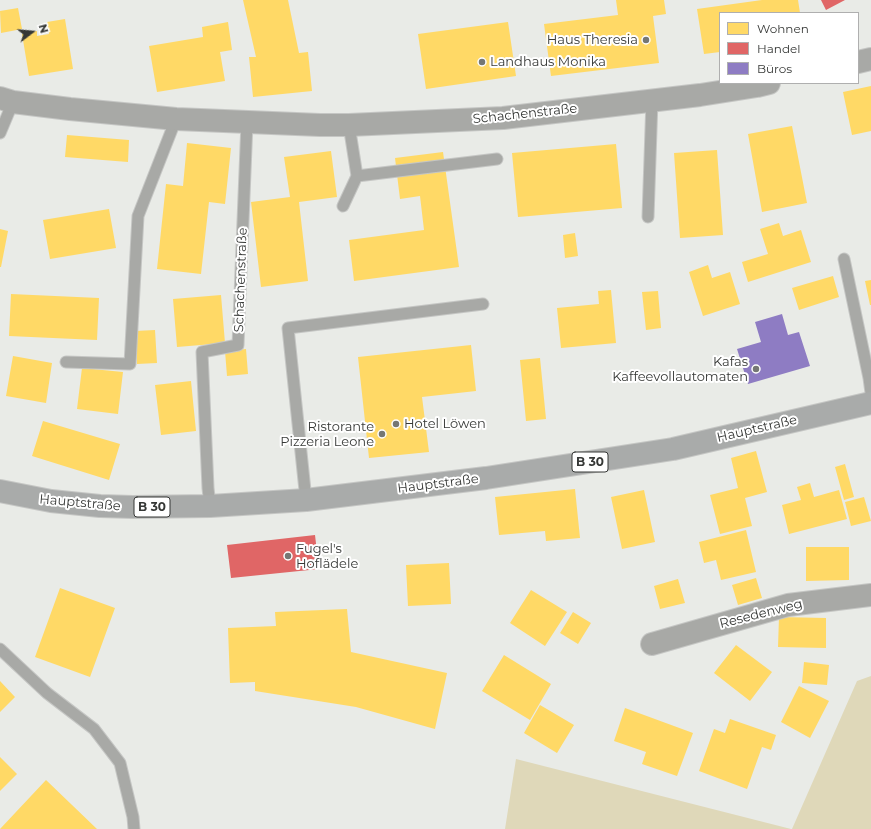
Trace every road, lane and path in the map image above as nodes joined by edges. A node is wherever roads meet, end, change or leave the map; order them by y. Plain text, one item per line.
1 (871, 59) edge
2 (859, 62) edge
3 (765, 84) edge
4 (6, 100) edge
5 (652, 100) junction
6 (176, 119) junction
7 (247, 122) junction
8 (349, 125) junction
9 (0, 133) edge
10 (498, 159) dead end
11 (357, 176) junction
12 (344, 206) dead end
13 (648, 217) dead end
14 (844, 258) dead end
15 (483, 304) dead end
16 (66, 362) dead end
17 (871, 393) edge
18 (871, 403) edge
19 (0, 491) edge
20 (306, 500) junction
21 (210, 506) junction
22 (871, 595) edge
23 (652, 644) dead end
24 (0, 649) edge
25 (134, 829) edge

1 - 2 street
3 - 5 street, Schachenstraße
4 - 6 street, Schachenstraße
4 - 9 lane
5 - 8 street, Schachenstraße
5 - 13 lane
6 - 7 street, Schachenstraße
6 - 16 lane
7 - 8 street, Schachenstraße
7 - 21 lane, Schachenstraße
8 - 11 lane
10 - 11 lane
11 - 12 lane
14 - 17 lane
15 - 20 lane
18 - 20 main road, Hauptstraße / B 30
19 - 21 main road, Hauptstraße / B 30
20 - 21 main road, Hauptstraße / B 30
22 - 23 street, Resedenweg
24 - 25 lane

